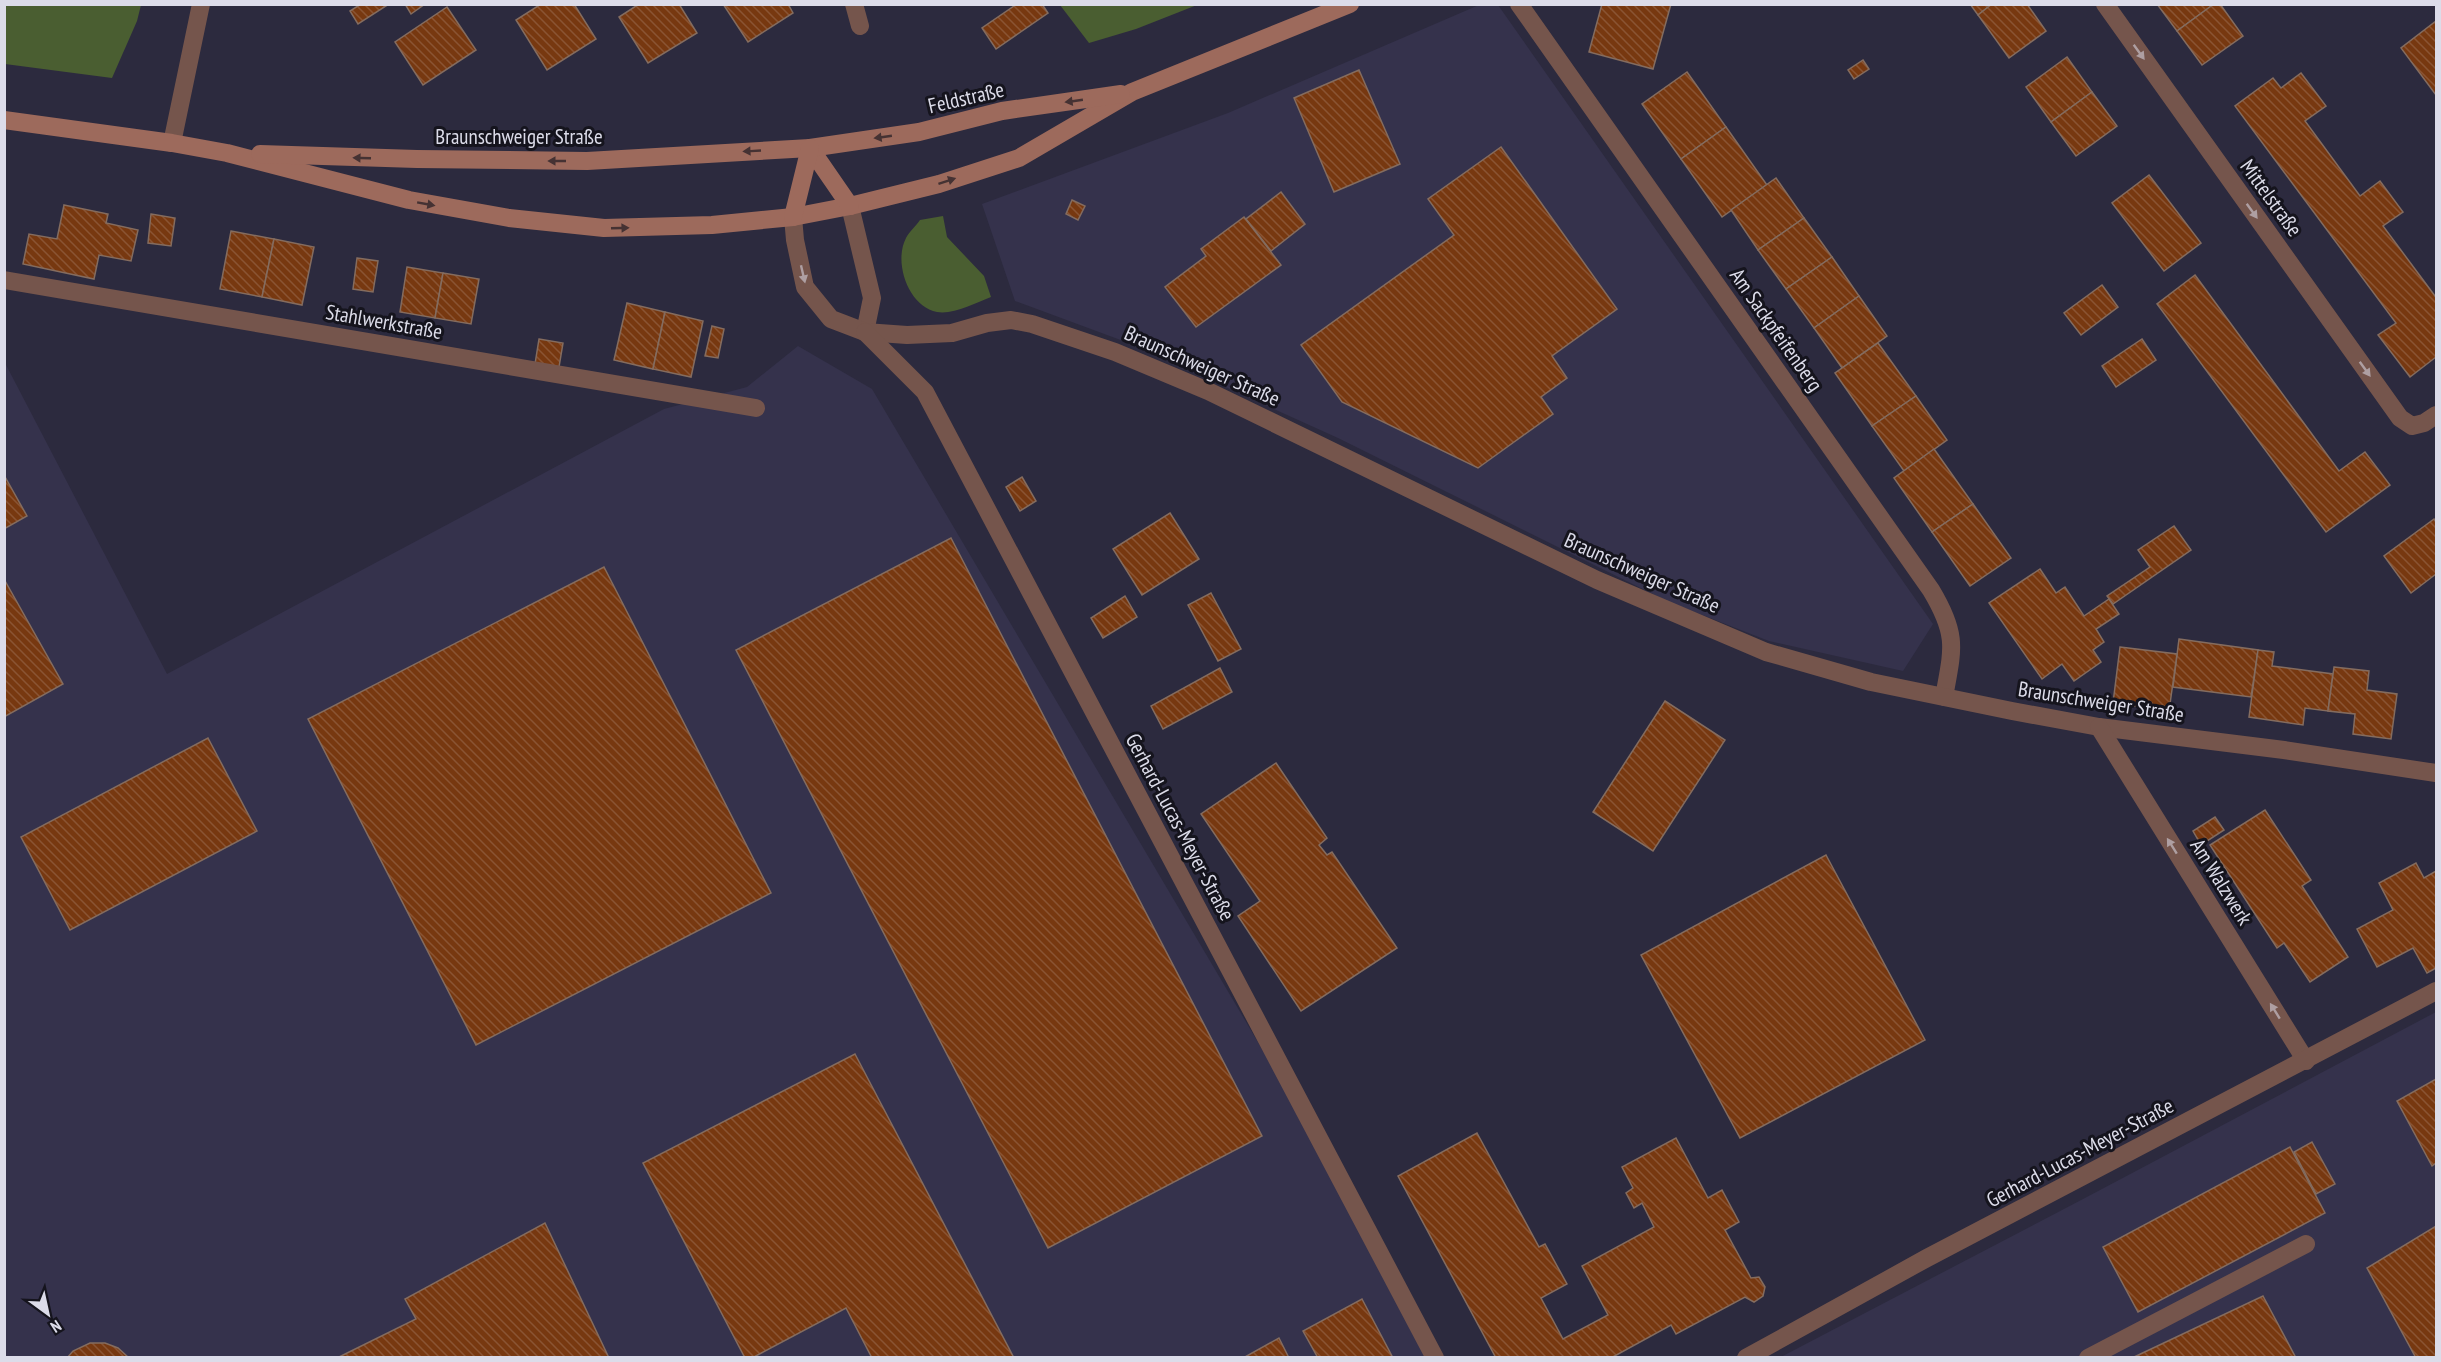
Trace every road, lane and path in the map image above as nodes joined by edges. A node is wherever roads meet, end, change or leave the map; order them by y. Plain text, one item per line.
1 (201, 4) edge
2 (854, 4) edge
3 (1350, 4) edge
4 (1519, 4) edge
5 (2105, 4) edge
6 (860, 26) dead end
7 (1132, 92) junction
8 (4, 120) edge
9 (171, 143) junction
10 (810, 148) junction
11 (227, 153) junction
12 (850, 206) junction
13 (793, 217) junction
14 (4, 280) edge
15 (864, 332) junction
16 (756, 408) dead end
17 (2436, 415) edge
18 (1944, 698) junction
19 (2099, 727) junction
20 (2436, 773) edge
21 (2436, 991) edge
22 (2307, 1061) junction
23 (2306, 1244) dead end
24 (1435, 1358) edge
25 (1746, 1358) edge
26 (2088, 1358) edge

1 - 9 street
2 - 6 street
3 - 7 street, Feldstraße
4 - 18 street, Am Sackpfeifenberg
5 -> 17 street, Mittelstraße
7 -> 10 street, Feldstraße
12 -> 7 street, Feldstraße
8 - 9 street, Braunschweiger Straße
9 - 11 street, Braunschweiger Straße
10 -> 11 street, Braunschweiger Straße
10 - 12 street
10 - 13 street
11 -> 13 street, Braunschweiger Straße
12 - 13 street, Feldstraße
12 - 15 street
13 -> 15 street
14 - 16 street, Stahlwerkstraße
15 - 18 street, Braunschweiger Straße
15 - 24 street, Gerhard-Lucas-Meyer-Straße
18 - 19 street, Braunschweiger Straße
19 - 20 street, Braunschweiger Straße
22 -> 19 street, Am Walzwerk
21 - 22 street, Gerhard-Lucas-Meyer-Straße
22 - 25 street, Gerhard-Lucas-Meyer-Straße
23 - 26 street

